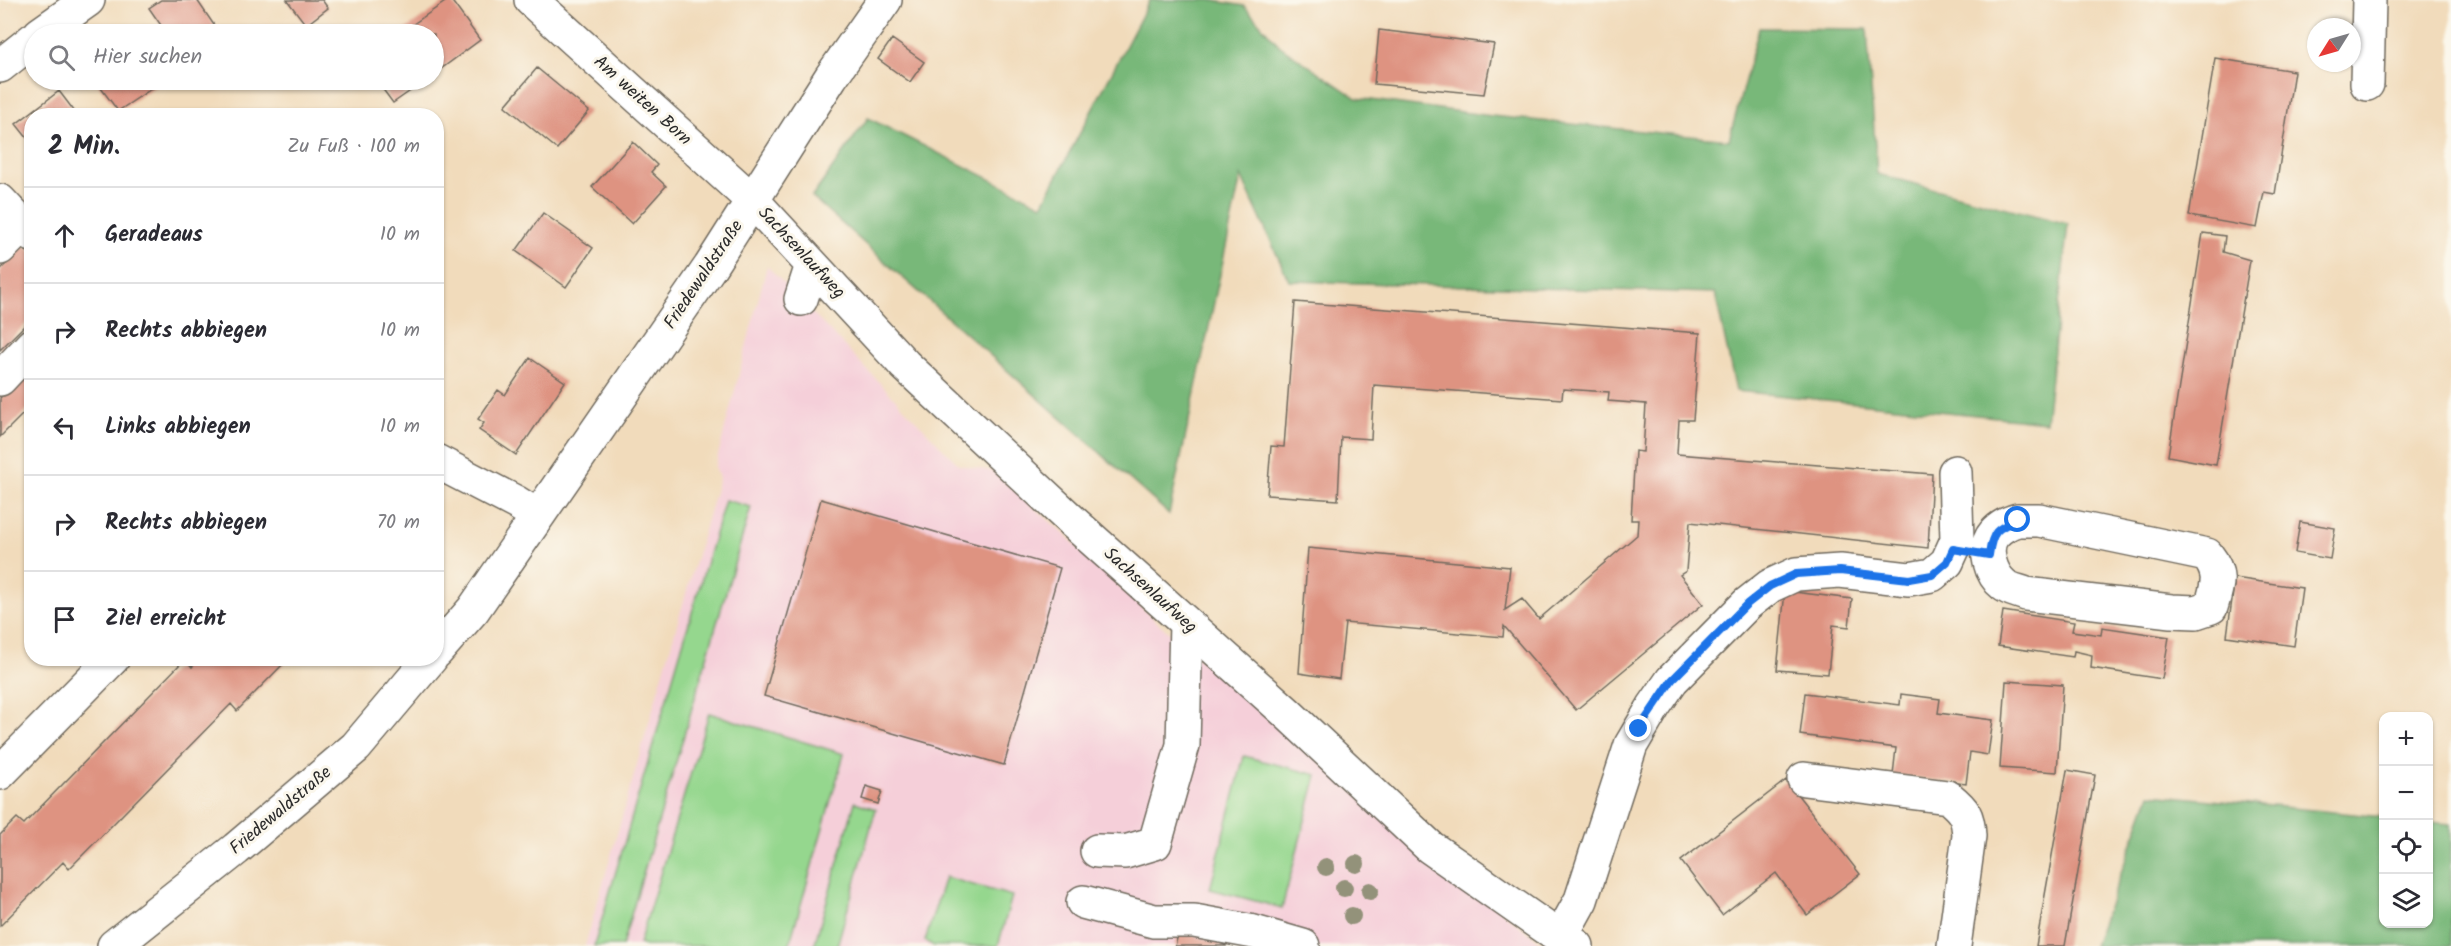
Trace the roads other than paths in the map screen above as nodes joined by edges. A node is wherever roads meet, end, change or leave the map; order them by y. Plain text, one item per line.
1 (531, 0) edge
2 (885, 0) edge
3 (2369, 0) edge
4 (69, 5) edge
5 (50, 24) edge
6 (24, 47) edge
7 (0, 66) edge
8 (2367, 84) dead end
9 (0, 201) edge
10 (753, 201) junction
11 (24, 227) edge
12 (24, 232) edge
13 (0, 248) edge
14 (813, 265) junction
15 (801, 299) dead end
16 (24, 354) edge
17 (0, 379) edge
18 (444, 465) edge
19 (1955, 472) dead end
20 (538, 516) junction
21 (1953, 549) junction
22 (1989, 555) junction
23 (1186, 623) junction
24 (444, 643) edge
25 (105, 666) edge
26 (424, 666) edge
27 (0, 773) edge
28 (1804, 779) dead end
29 (1097, 851) dead end
30 (1083, 902) dead end
31 (1568, 942) edge
32 (114, 946) edge
33 (1303, 946) edge
34 (1954, 946) edge

1 - 10 street, Am weiten Born
2 - 10 street, Friedewaldstraße
3 - 8 street
4 - 5 street
6 - 7 street
9 - 11 street
10 - 14 street, Sachsenlaufweg
10 - 20 street, Friedewaldstraße
12 - 13 street
14 - 15 street
14 - 23 street, Sachsenlaufweg
16 - 17 street
18 - 20 street
19 - 21 street
20 - 24 street, Friedewaldstraße
21 - 22 street
21 - 31 street
22 - 22 street
23 - 29 street
23 - 31 street, Sachsenlaufweg
25 - 27 street
26 - 32 street, Friedewaldstraße
28 - 34 street
30 - 33 street

